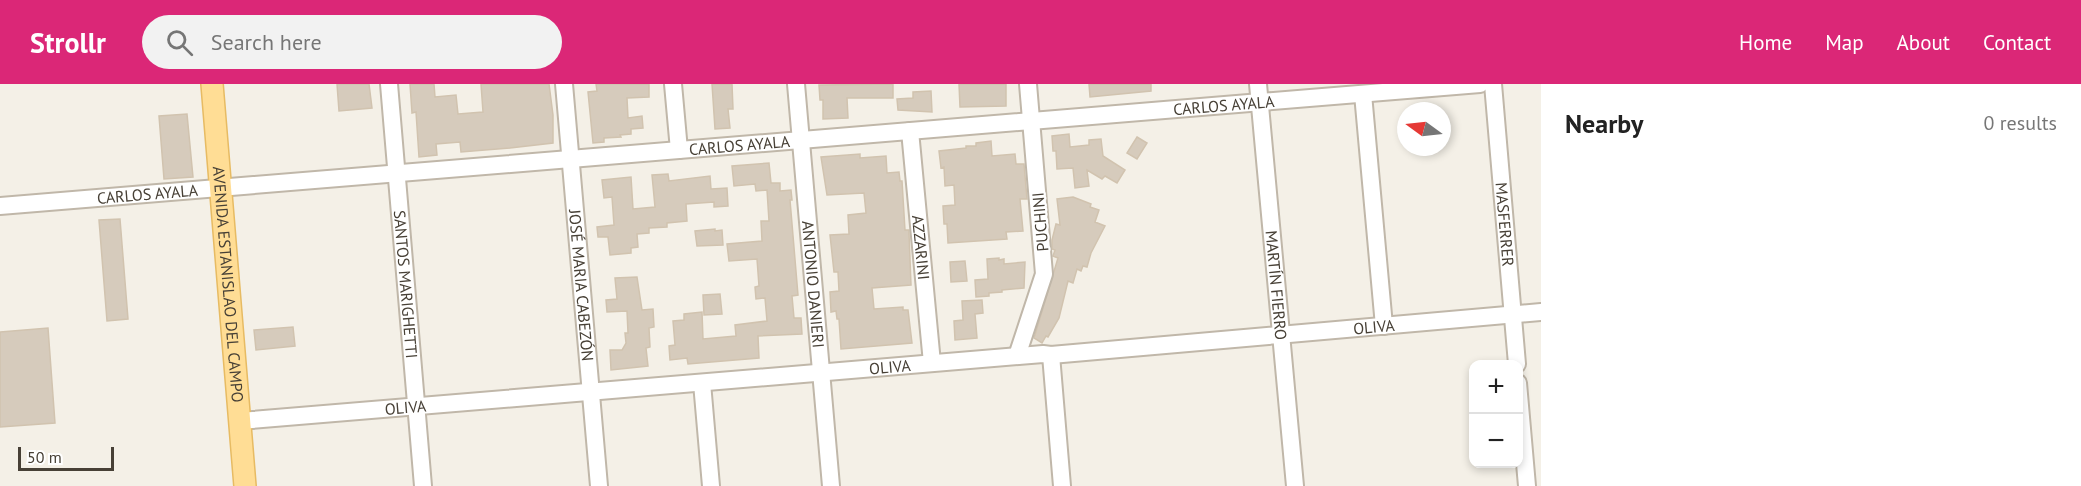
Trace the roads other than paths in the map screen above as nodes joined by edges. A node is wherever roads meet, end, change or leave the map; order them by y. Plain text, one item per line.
1 (212, 84) edge
2 (388, 84) edge
3 (564, 84) edge
4 (673, 84) edge
5 (796, 84) edge
6 (1028, 84) edge
7 (1258, 84) edge
8 (1480, 84) edge
9 (1493, 84) edge
10 (1355, 91) edge
11 (1259, 102) junction
12 (1031, 121) junction
13 (910, 131) junction
14 (801, 140) junction
15 (679, 150) junction
16 (570, 159) junction
17 (396, 173) junction
18 (220, 188) junction
19 (0, 206) edge
20 (1541, 312) edge
21 (1513, 315) junction
22 (1384, 327) junction
23 (1280, 336) junction
24 (1051, 355) junction
25 (1017, 356) junction
26 (1517, 360) edge
27 (932, 363) junction
28 (821, 373) junction
29 (702, 383) junction
30 (591, 392) junction
31 (416, 406) junction
32 (1521, 414) edge
33 (240, 421) junction
34 (246, 486) edge
35 (423, 486) edge
36 (599, 486) edge
37 (711, 486) edge
38 (831, 486) edge
39 (1062, 486) edge
40 (1295, 486) edge
41 (1527, 486) edge

1 - 18 main road, AVENIDA ESTANISLAO DEL CAMPO
2 - 17 street, SANTOS MARIGHETTI
3 - 16 street, JOSÉ MARIA CABEZÓN
4 - 15 street
5 - 14 street, ANTONIO DANIERI
6 - 12 street, PUCHINI
7 - 11 street, MARTÍN FIERRO
8 - 10 street, CARLOS AYALA
9 - 21 street, MASFERRER
10 - 11 street, CARLOS AYALA
10 - 22 street
11 - 12 street, CARLOS AYALA
11 - 23 street, MARTÍN FIERRO
12 - 13 street, CARLOS AYALA
12 - 25 street, PUCHINI
13 - 14 street, CARLOS AYALA
13 - 27 street, AZZARINI
14 - 15 street, CARLOS AYALA
14 - 28 street, ANTONIO DANIERI
15 - 16 street, CARLOS AYALA
16 - 17 street, CARLOS AYALA
16 - 30 street, JOSÉ MARIA CABEZÓN
17 - 18 street, CARLOS AYALA
17 - 31 street, SANTOS MARIGHETTI
18 - 19 street, CARLOS AYALA
18 - 33 main road, AVENIDA ESTANISLAO DEL CAMPO
20 - 21 street, OLIVA
21 - 22 street, OLIVA
21 - 26 street, MASFERRER
22 - 23 street, OLIVA
23 - 24 street, OLIVA
23 - 40 street, MARTÍN FIERRO
24 - 25 street, OLIVA
24 - 39 street
25 - 27 street, OLIVA
27 - 28 street, OLIVA
28 - 29 street, OLIVA
28 - 38 street, ANTONIO DANIERI
29 - 30 street, OLIVA
29 - 37 street
30 - 31 street, OLIVA
30 - 36 street, JOSÉ MARIA CABEZÓN
31 - 33 street, OLIVA
31 - 35 street, SANTOS MARIGHETTI
32 - 41 street
33 - 34 main road, AVENIDA ESTANISLAO DEL CAMPO

